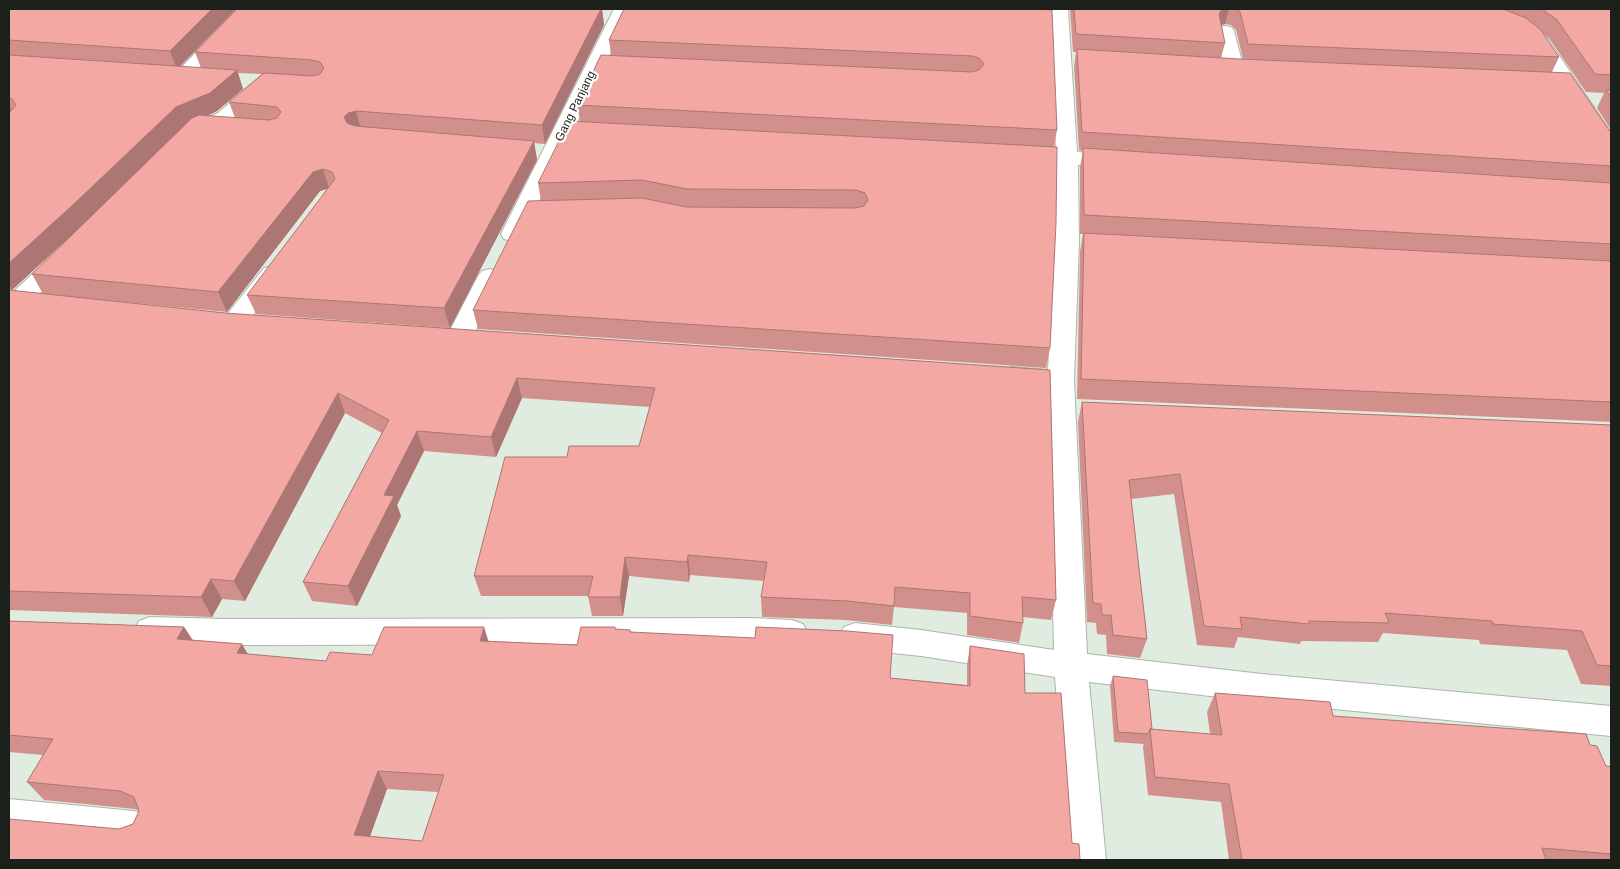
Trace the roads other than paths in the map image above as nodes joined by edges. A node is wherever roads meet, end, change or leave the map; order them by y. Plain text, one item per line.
1 (248, 9) edge
2 (1475, 9) edge
3 (613, 15) edge
4 (1053, 16) edge
5 (1224, 31) edge
6 (1215, 68) edge
7 (1234, 69) junction
8 (1254, 70) edge
9 (164, 75) edge
10 (184, 76) junction
11 (210, 78) edge
12 (243, 81) dead end
13 (1580, 100) junction
14 (1603, 101) dead end
15 (204, 126) junction
16 (240, 128) edge
17 (180, 143) edge
18 (1611, 148) edge
19 (998, 154) edge
20 (1067, 158) junction
21 (1136, 162) edge
22 (80, 242) edge
23 (288, 252) edge
24 (14, 299) edge
25 (48, 303) edge
26 (263, 325) edge
27 (433, 336) edge
28 (459, 338) junction
29 (489, 340) edge
30 (992, 375) edge
31 (1069, 400) junction
32 (117, 628) edge
33 (1070, 666) junction
34 (1611, 721) edge
35 (9, 816) edge
36 (134, 828) edge
37 (1087, 860) edge

1 - 10 street
2 - 13 street
3 - 28 street, Gang Panjang
4 - 20 street
5 - 7 street
6 - 7 street
7 - 8 street
9 - 10 street
10 - 11 street
12 - 15 street
13 - 14 street
13 - 18 street
15 - 16 street
15 - 17 street
19 - 20 street
20 - 21 street
20 - 31 street
22 - 24 street
23 - 26 street
24 - 25 street
27 - 28 street
28 - 29 street
30 - 31 street
31 - 33 street
32 - 33 street
33 - 34 street
33 - 37 street
35 - 36 street

